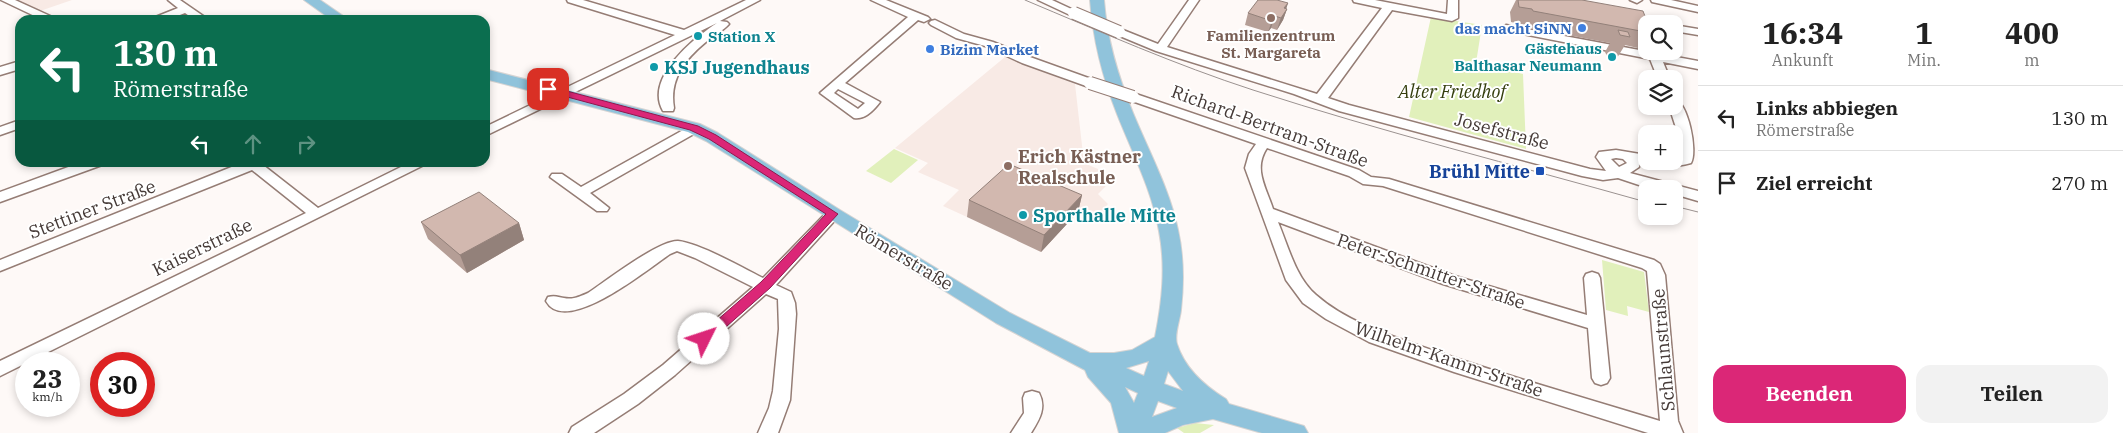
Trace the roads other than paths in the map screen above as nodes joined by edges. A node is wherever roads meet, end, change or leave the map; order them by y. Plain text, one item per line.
1 (173, 0) edge
2 (311, 0) edge
3 (572, 0) edge
4 (755, 0) edge
5 (876, 0) edge
6 (1043, 0) edge
7 (1097, 0) edge
8 (1194, 0) edge
9 (1358, 0) edge
10 (1453, 0) edge
11 (1656, 0) edge
12 (9, 2) edge
13 (1691, 5) edge
14 (1389, 6) junction
15 (0, 7) edge
16 (186, 9) junction
17 (741, 12) dead end
18 (41, 15) edge
19 (170, 15) edge
20 (195, 15) edge
21 (334, 15) edge
22 (916, 16) junction
23 (1506, 28) dead end
24 (703, 30) junction
25 (1683, 30) edge
26 (1698, 32) edge
27 (684, 34) junction
28 (1160, 49) junction
29 (1638, 54) edge
30 (1673, 60) edge
31 (1698, 65) edge
32 (15, 66) edge
33 (0, 71) edge
34 (490, 75) edge
35 (838, 84) dead end
36 (564, 93) junction
37 (1320, 99) junction
38 (668, 108) dead end
39 (15, 126) edge
40 (694, 128) junction
41 (1683, 129) edge
42 (490, 130) edge
43 (0, 131) edge
44 (1264, 142) junction
45 (1626, 155) junction
46 (1638, 157) edge
47 (1683, 161) edge
48 (83, 167) edge
49 (244, 167) edge
50 (259, 167) edge
51 (412, 167) edge
52 (1619, 174) junction
53 (557, 177) dead end
54 (1639, 180) edge
55 (1683, 192) edge
56 (580, 193) junction
57 (1698, 196) edge
58 (0, 197) edge
59 (602, 208) dead end
60 (1267, 212) junction
61 (316, 214) junction
62 (833, 214) junction
63 (0, 266) edge
64 (1654, 268) joint
65 (1592, 278) dead end
66 (766, 285) junction
67 (554, 301) dead end
68 (1596, 324) junction
69 (1165, 341) junction
70 (1084, 360) junction
71 (0, 369) edge
72 (1601, 378) dead end
73 (1152, 389) junction
74 (1032, 398) dead end
75 (1224, 413) junction
76 (579, 433) edge
77 (768, 433) edge
78 (1021, 433) edge
79 (1133, 433) edge
80 (1146, 433) edge
81 (1296, 433) edge
82 (1673, 433) edge

1 - 16 street
2 - 21 main road
3 - 27 street
4 - 24 street
5 - 22 street, Richard-Bertram-Straße
6 - 28 street, Josefstraße, bridge
7 - 69 main road
8 - 28 street
9 - 14 street
10 - 14 street
11 - 13 street
12 - 15 street
12 - 18 street
14 - 37 street
16 - 19 street
16 - 20 street
17 - 24 street
22 - 35 street
22 - 44 street, Richard-Bertram-Straße, bridge
23 - 29 street
24 - 27 street
24 - 38 street
25 - 26 street
27 - 36 street
28 - 37 street, Josefstraße
30 - 31 street
32 - 33 street
34 - 36 main road, Römerstraße
36 - 40 main road, Römerstraße
36 - 42 street
37 - 52 street, Josefstraße
39 - 43 street
40 - 56 street
40 - 62 main road, Römerstraße
41 - 47 street
44 - 60 street, Wilhelm-Kamm-Straße
44 - 64 street, Richard-Bertram-Straße
45 - 46 street
45 - 52 street
45 - 52 street
48 - 58 street
49 - 63 street, Stettiner Straße
50 - 61 street
51 - 61 street, Kaiserstraße
52 - 54 street, Josefstraße
53 - 56 street
55 - 57 street
56 - 59 street
60 - 68 street, Peter-Schmitter-Straße
60 - 82 street, Wilhelm-Kamm-Straße
61 - 71 street, Kaiserstraße
62 - 66 street
62 - 70 main road, Römerstraße
64 - 82 street, Schlaunstraße
65 - 68 street
66 - 67 street
66 - 76 street
66 - 77 street
68 - 72 street
69 - 70 main road
69 - 73 main road
69 - 75 main road
70 - 73 main road, Römerstraße
70 - 79 main road
73 - 75 main road, Römerstraße
73 - 79 main road
74 - 78 street
75 - 80 main road
75 - 81 main road, Römerstraße

